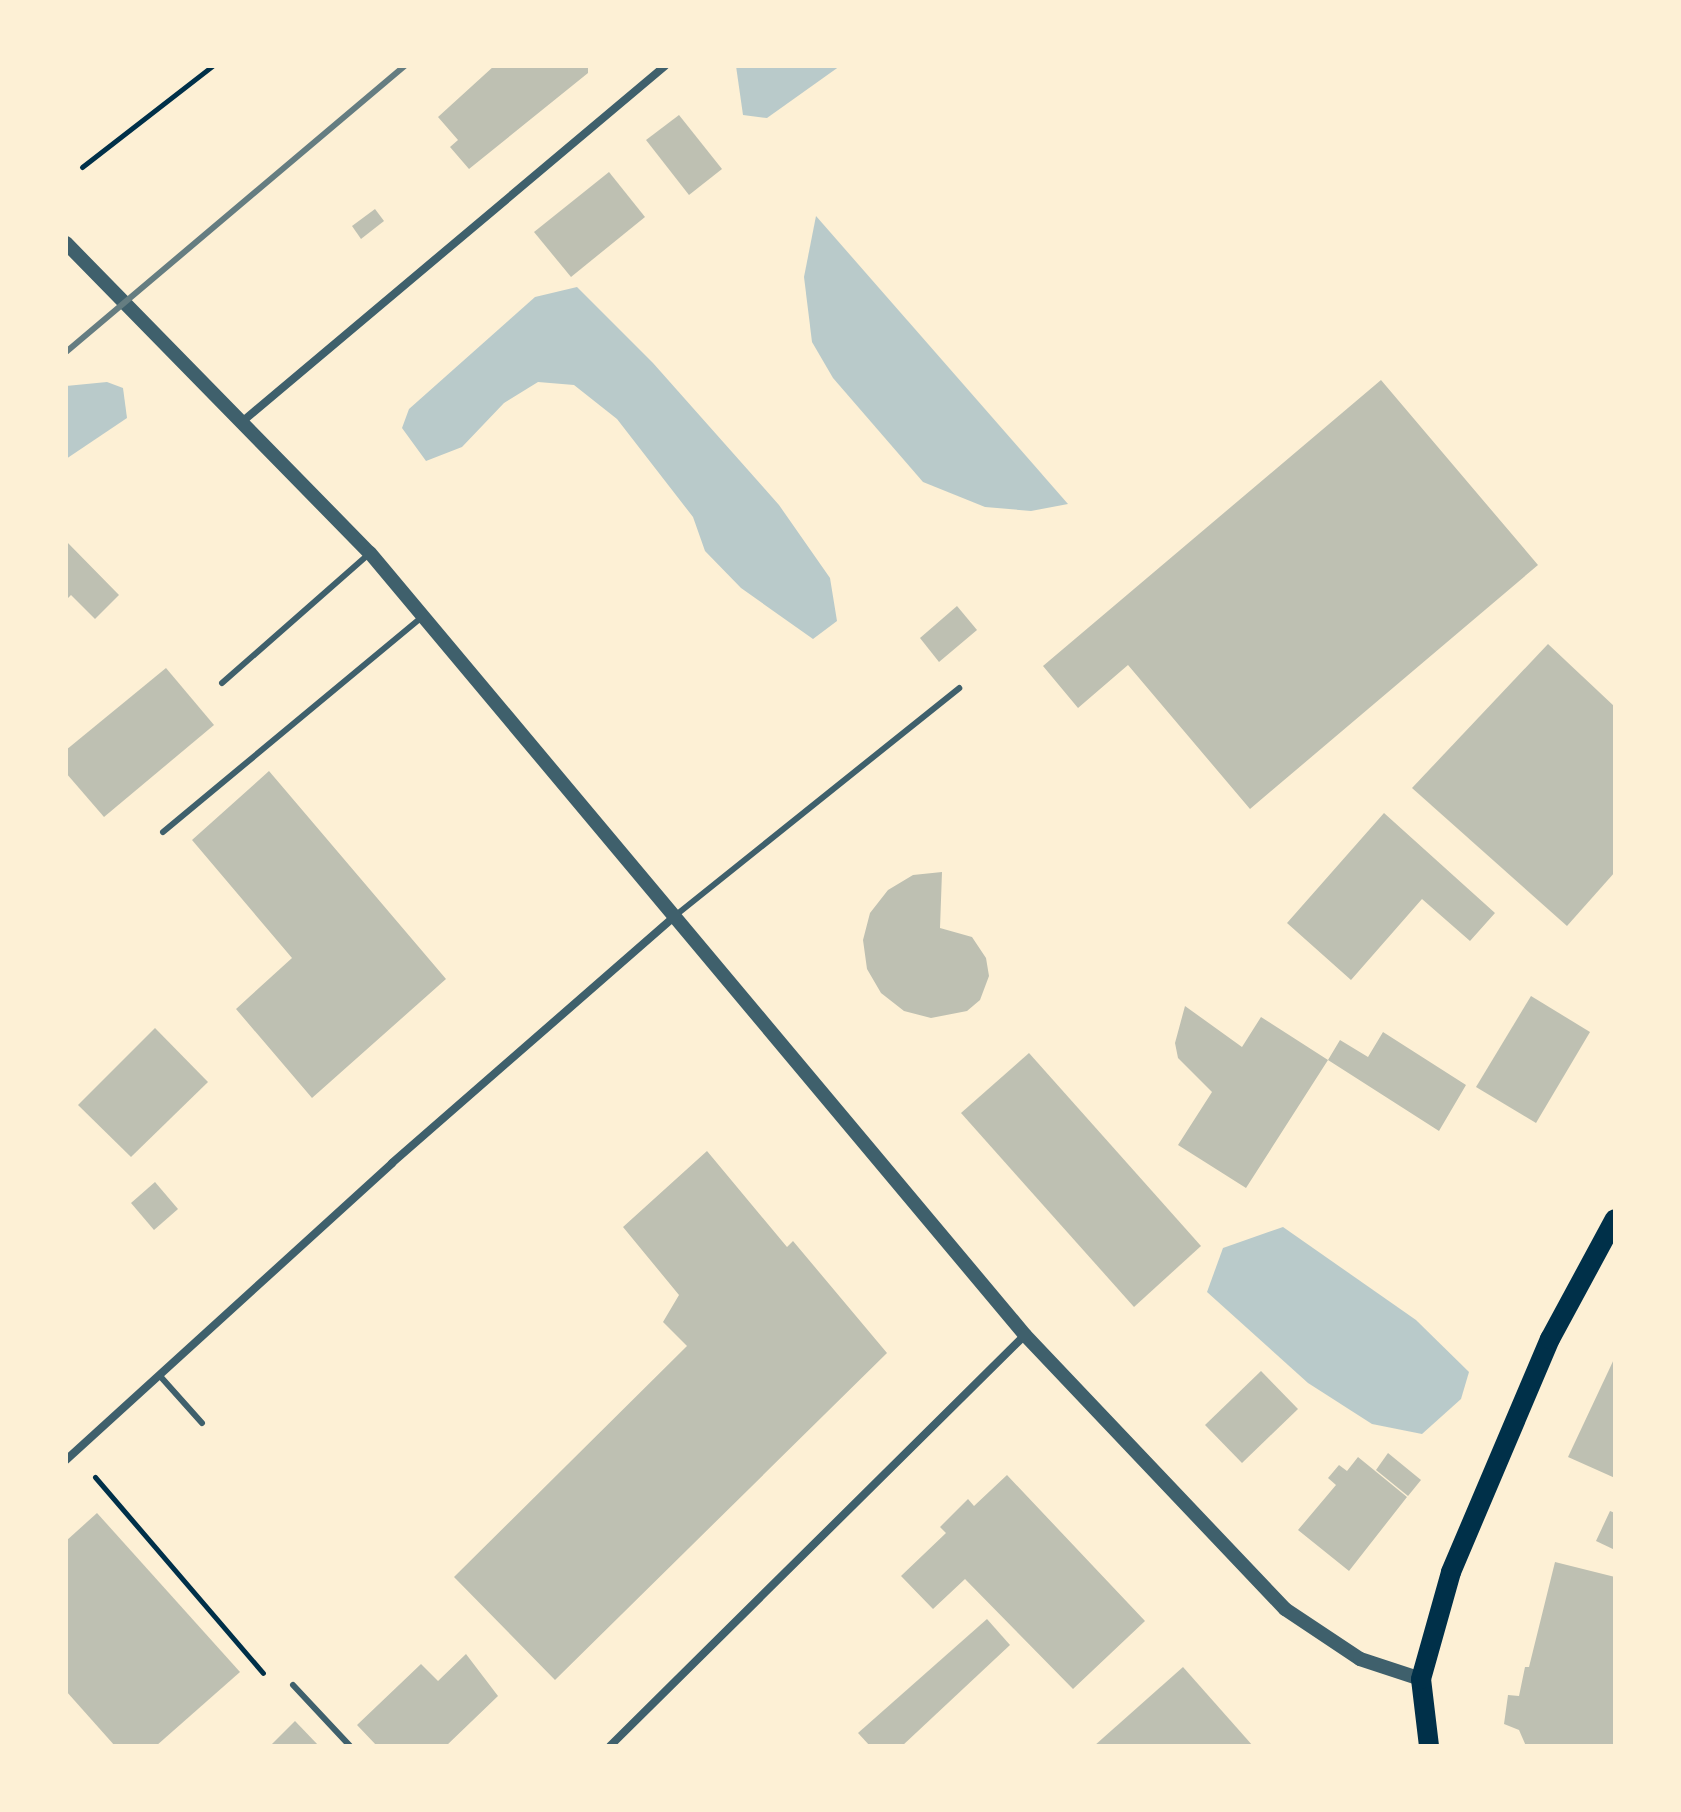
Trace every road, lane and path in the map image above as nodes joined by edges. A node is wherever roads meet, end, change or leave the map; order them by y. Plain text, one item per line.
1 (212, 66) edge
2 (665, 66) edge
3 (82, 167) dead end
4 (66, 243) edge
5 (243, 421) junction
6 (370, 553) junction
7 (423, 617) junction
8 (222, 683) dead end
9 (959, 688) dead end
10 (163, 832) dead end
11 (676, 915) junction
12 (1615, 1219) edge
13 (1025, 1335) junction
14 (160, 1376) junction
15 (202, 1423) dead end
16 (74, 1453) junction
17 (66, 1460) edge
18 (252, 1659) dead end
19 (1421, 1679) junction
20 (293, 1685) dead end
21 (350, 1746) edge
22 (610, 1746) edge
23 (1429, 1746) edge

1 - 3 path
2 - 5 street
4 - 5 street
5 - 6 street
6 - 7 street
6 - 8 lane
7 - 10 lane
7 - 11 street
9 - 11 lane
11 - 13 street
11 - 14 street
12 - 19 main road
13 - 19 street
13 - 22 street
14 - 15 lane
14 - 16 street
16 - 17 street
16 - 18 path
19 - 23 main road
20 - 21 lane

